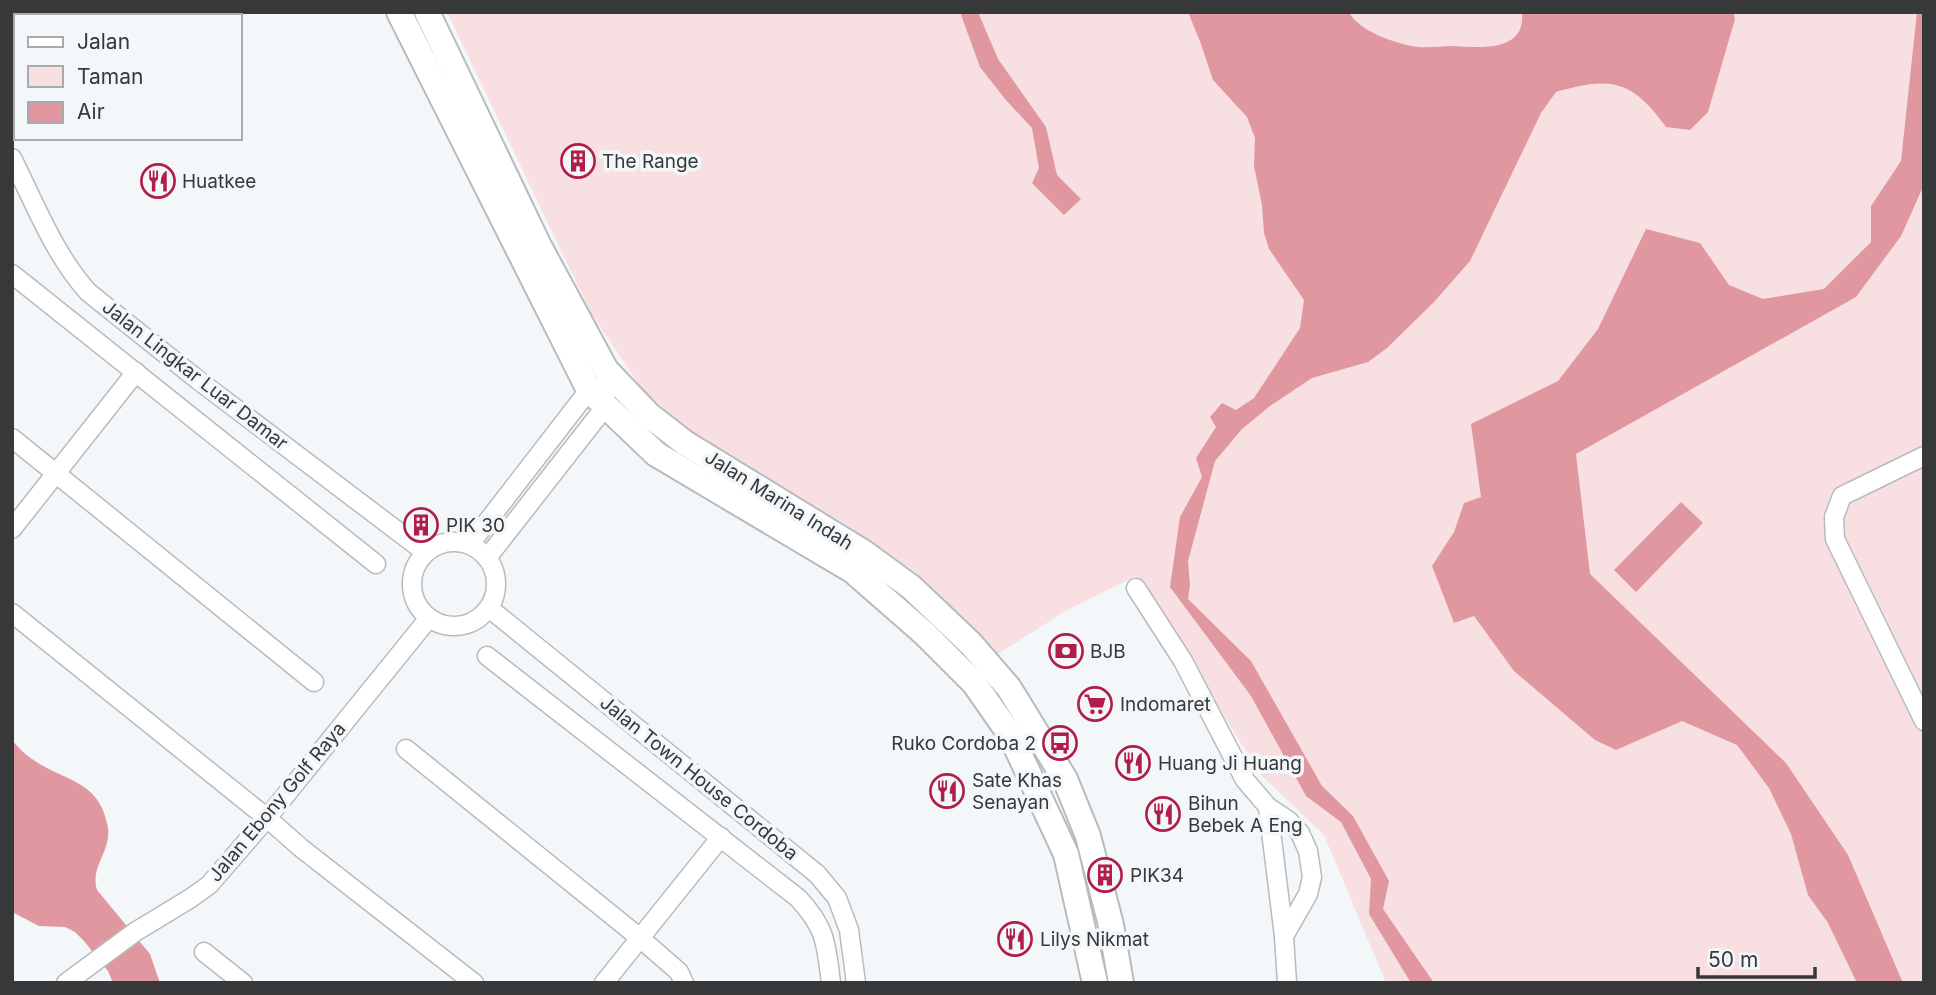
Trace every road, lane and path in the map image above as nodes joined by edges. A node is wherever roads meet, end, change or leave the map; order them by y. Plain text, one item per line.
1 (399, 12) edge
2 (427, 12) edge
3 (12, 158) edge
4 (12, 274) edge
5 (606, 370) junction
6 (136, 372) junction
7 (597, 399) junction
8 (12, 438) edge
9 (1924, 456) edge
10 (57, 473) junction
11 (12, 529) edge
12 (470, 544) junction
13 (425, 552) junction
14 (487, 558) junction
15 (376, 564) dead end
16 (1136, 588) dead end
17 (489, 608) junction
18 (12, 613) edge
19 (429, 618) junction
20 (487, 656) dead end
21 (314, 681) dead end
22 (1924, 721) edge
23 (406, 749) dead end
24 (1268, 807) junction
25 (267, 818) junction
26 (721, 837) junction
27 (1284, 936) junction
28 (640, 938) junction
29 (204, 952) dead end
30 (66, 983) edge
31 (243, 983) edge
32 (474, 983) edge
33 (604, 983) edge
34 (684, 983) edge
35 (831, 983) edge
36 (856, 983) edge
37 (1095, 983) edge
38 (1121, 983) edge
39 (1287, 983) edge

1 - 7 main road, Jalan Marina Indah
2 - 5 main road, Jalan Marina Indah
3 - 13 street, Jalan Lingkar Luar Damar
4 - 6 street
5 - 7 street
5 - 38 main road, Jalan Marina Indah
6 - 10 street
6 - 15 street
7 - 12 street
7 - 14 street
7 - 37 main road, Jalan Marina Indah
8 - 10 street
9 - 22 street
10 - 11 street
10 - 21 street
12 - 13 street
12 - 14 street
13 - 19 street
14 - 17 street
16 - 24 street
17 - 19 street
17 - 36 street, Jalan Town House Cordoba
18 - 25 street
19 - 25 street, Jalan Ebony Golf Raya
20 - 26 street
23 - 28 street
24 - 27 street
24 - 27 street
25 - 30 street, Jalan Ebony Golf Raya
25 - 32 street
26 - 28 street
26 - 35 street
27 - 39 street
28 - 33 street
28 - 34 street
29 - 31 street

